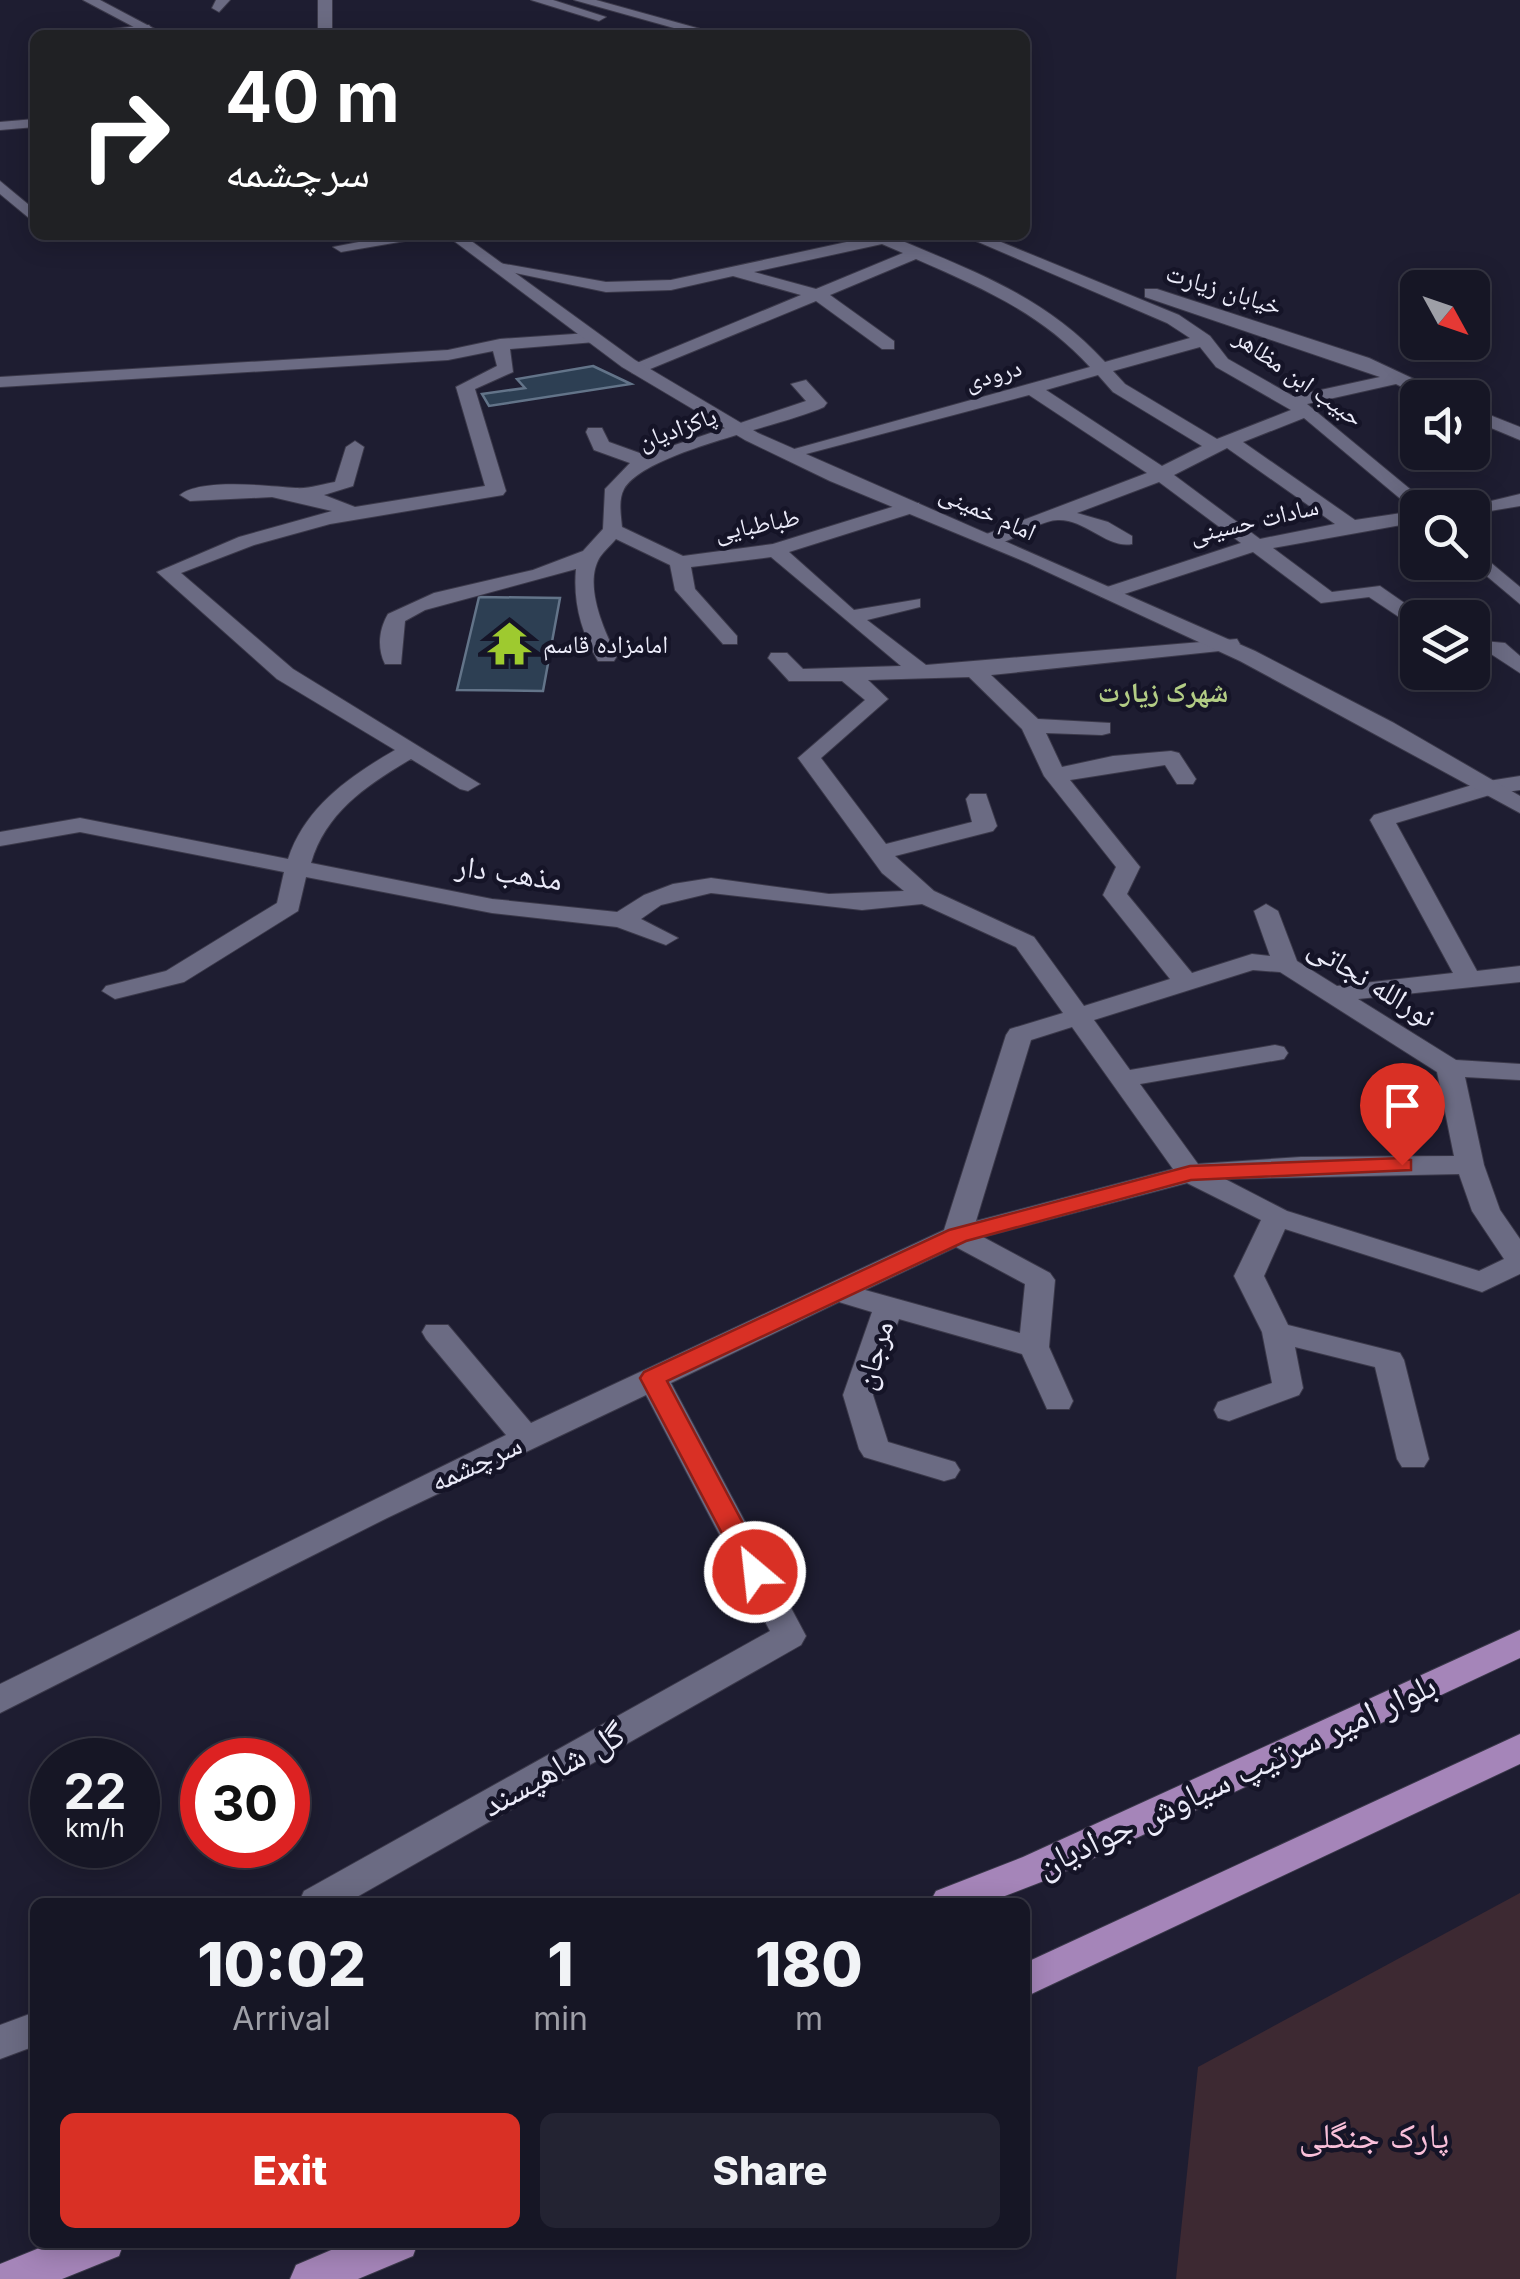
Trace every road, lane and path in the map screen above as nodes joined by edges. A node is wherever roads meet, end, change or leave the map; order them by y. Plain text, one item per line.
1 (325, 0) edge
2 (538, 0) edge
3 (581, 0) edge
4 (96, 1) edge
5 (150, 30) edge
6 (325, 30) edge
7 (649, 30) edge
8 (696, 30) edge
9 (30, 123) edge
10 (0, 126) edge
11 (0, 186) edge
12 (30, 213) edge
13 (394, 240) edge
14 (458, 240) edge
15 (880, 240) edge
16 (900, 240) edge
17 (982, 240) edge
18 (1004, 240) edge
19 (341, 247) dead end
20 (921, 251) junction
21 (499, 268) junction
22 (733, 271) junction
23 (817, 294) junction
24 (589, 338) junction
25 (1204, 340) junction
26 (500, 344) junction
27 (888, 344) dead end
28 (638, 369) junction
29 (1099, 370) junction
30 (1394, 378) junction
31 (1400, 381) edge
32 (0, 382) edge
33 (800, 384) dead end
34 (1032, 389) junction
35 (1298, 407) junction
36 (1490, 421) edge
37 (746, 431) junction
38 (595, 432) dead end
39 (1520, 434) edge
40 (1222, 443) junction
41 (355, 447) dead end
42 (794, 455) junction
43 (646, 462) junction
44 (1160, 475) junction
45 (1402, 490) edge
46 (307, 493) junction
47 (190, 495) dead end
48 (1520, 500) edge
49 (1490, 505) edge
50 (912, 507) junction
51 (350, 512) junction
52 (1058, 514) junction
53 (1400, 519) edge
54 (1352, 527) junction
55 (614, 530) junction
56 (991, 539) junction
57 (1125, 540) dead end
58 (1256, 544) junction
59 (775, 550) junction
60 (589, 556) junction
61 (680, 562) junction
62 (1490, 570) edge
63 (1108, 594) junction
64 (1520, 598) edge
65 (912, 604) dead end
66 (1400, 608) edge
67 (850, 617) junction
68 (730, 640) dead end
69 (1229, 644) junction
70 (1490, 648) edge
71 (606, 656) dead end
72 (779, 658) dead end
73 (392, 659) dead end
74 (1520, 667) edge
75 (918, 669) junction
76 (974, 670) junction
77 (847, 674) junction
78 (1032, 726) junction
79 (1102, 728) dead end
80 (410, 750) junction
81 (1055, 776) junction
82 (1185, 779) dead end
83 (1520, 783) edge
84 (468, 784) dead end
85 (1490, 787) junction
86 (978, 799) dead end
87 (1520, 806) edge
88 (0, 839) edge
89 (880, 853) junction
90 (294, 868) junction
91 (924, 896) junction
92 (1266, 912) dead end
93 (622, 920) junction
94 (666, 938) dead end
95 (1286, 965) junction
96 (1520, 974) edge
97 (1468, 978) junction
98 (1186, 982) junction
99 (115, 991) dead end
100 (1332, 994) junction
101 (1075, 1016) junction
102 (1275, 1053) dead end
103 (1450, 1068) junction
104 (1520, 1072) edge
105 (1122, 1079) junction
106 (1470, 1164) junction
107 (1190, 1173) junction
108 (1277, 1217) junction
109 (957, 1235) junction
110 (1520, 1262) edge
111 (837, 1292) junction
112 (889, 1306) junction
113 (437, 1332) dead end
114 (1277, 1332) junction
115 (1034, 1347) junction
116 (653, 1378) junction
117 (1058, 1400) dead end
118 (1229, 1410) dead end
119 (527, 1439) junction
120 (1413, 1458) dead end
121 (944, 1470) dead end
122 (1520, 1643) edge
123 (0, 1700) edge
124 (1520, 1748) edge
125 (324, 1898) edge
126 (959, 1898) edge
127 (1030, 1979) edge
128 (30, 2031) edge
129 (0, 2042) edge
130 (89, 2248) edge
131 (384, 2248) edge
132 (13, 2279) edge
133 (310, 2279) edge

1 - 6 street
2 - 7 street
3 - 8 street
4 - 5 street
9 - 10 street
11 - 12 street
13 - 19 street
14 - 21 street, امام خمینی
15 - 22 street
16 - 20 street
17 - 25 street, حبیب ابن مظاهر
18 - 30 street, خیابان زیارت
20 - 23 street
20 - 29 street
21 - 22 street
21 - 24 street, امام خمینی
22 - 23 street
23 - 27 street
23 - 28 street
24 - 26 street
24 - 28 street, امام خمینی
25 - 29 street, درودی
25 - 35 street, حبیب ابن مظاهر
26 - 32 street
26 - 51 street
28 - 37 street, امام خمینی
29 - 34 street, درودی
29 - 40 street
30 - 31 street, خیابان زیارت
30 - 35 street
33 - 37 street, پاکزادیان
34 - 42 street, درودی
34 - 44 street
35 - 40 street
35 - 45 street, حبیب ابن مظاهر
36 - 39 street
37 - 42 street, امام خمینی
37 - 43 street, پاکزادیان
38 - 43 street
40 - 44 street
40 - 54 street
41 - 46 street
42 - 50 street, امام خمینی
43 - 55 street, پاکزادیان
44 - 52 street
44 - 58 street
46 - 47 street
46 - 51 street
48 - 49 street
50 - 56 street, امام خمینی
50 - 59 street, طباطبایی
51 - 80 street
52 - 56 street
52 - 57 street
53 - 54 street, سادات حسینی
54 - 58 street, سادات حسینی
55 - 60 street
55 - 61 street, طباطبایی
56 - 63 street, امام خمینی
58 - 63 street, سادات حسینی
58 - 66 street
59 - 61 street, طباطبایی
59 - 67 street
60 - 71 street
60 - 73 street
61 - 68 street
62 - 64 street
63 - 69 street, امام خمینی
65 - 67 street
67 - 75 street
69 - 76 street
69 - 85 street, امام خمینی
70 - 74 street
72 - 77 street
75 - 76 street
75 - 77 street
76 - 78 street
77 - 89 street
78 - 79 street
78 - 81 street
80 - 84 street
80 - 90 street
81 - 82 street
81 - 98 street
83 - 85 street
85 - 87 street, امام خمینی
85 - 97 street
86 - 89 street
88 - 90 street, مذهب دار
89 - 91 street
90 - 93 street, مذهب دار
90 - 99 street
91 - 93 street
91 - 101 street
92 - 95 street
93 - 94 street, مذهب دار
95 - 98 street, نورالله نجاتی
95 - 100 street, نورالله نجاتی
96 - 97 street
97 - 100 street
98 - 101 street, نورالله نجاتی
100 - 103 street, نورالله نجاتی
101 - 105 street
101 - 109 street, نورالله نجاتی
102 - 105 street
103 - 104 street, نورالله نجاتی
103 - 106 street
105 - 107 street
106 - 107 street, سرچشمه
106 - 110 street
107 - 108 street
107 - 109 street, سرچشمه
108 - 110 street
108 - 114 street
109 - 111 street, سرچشمه
109 - 115 street
111 - 112 street
111 - 116 street, سرچشمه
112 - 115 street
112 - 121 street, مرجان
113 - 119 street
114 - 118 street
114 - 120 street
115 - 117 street
116 - 119 street, سرچشمه
116 - 125 street, گل شاهپسند
119 - 123 street, سرچشمه
122 - 126 main road, بلوار امیر سرتیپ سیاوش جوادیان
124 - 127 main road
128 - 129 street
130 - 132 main road
131 - 133 main road

